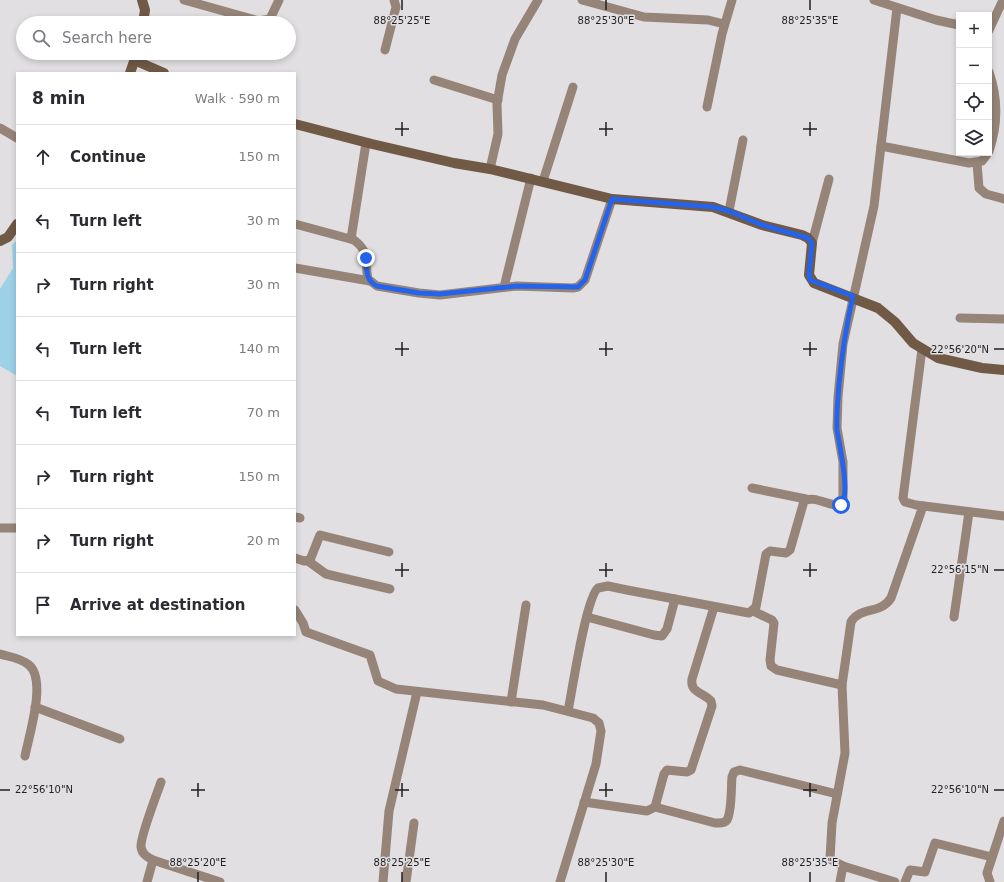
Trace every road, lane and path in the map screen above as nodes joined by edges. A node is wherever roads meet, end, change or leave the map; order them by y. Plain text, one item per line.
1 (142, 0) edge
2 (184, 0) edge
3 (279, 0) edge
4 (394, 0) edge
5 (538, 0) edge
6 (582, 0) edge
7 (732, 0) edge
8 (874, 0) edge
9 (1003, 0) edge
10 (897, 8) junction
11 (144, 16) edge
12 (239, 16) edge
13 (271, 16) edge
14 (724, 24) junction
15 (956, 24) edge
16 (992, 24) edge
17 (385, 50) dead end
18 (135, 60) edge
19 (141, 60) edge
20 (130, 72) edge
21 (162, 72) edge
22 (434, 80) dead end
23 (992, 83) edge
24 (573, 87) dead end
25 (498, 100) junction
26 (707, 107) dead end
27 (296, 124) edge
28 (0, 128) edge
29 (992, 133) edge
30 (16, 137) edge
31 (743, 140) dead end
32 (366, 143) junction
33 (881, 146) junction
34 (985, 156) edge
35 (977, 163) junction
36 (490, 169) junction
37 (531, 178) junction
38 (829, 179) dead end
39 (544, 181) junction
40 (612, 199) junction
41 (1004, 199) edge
42 (729, 211) junction
43 (296, 224) edge
44 (16, 225) edge
45 (351, 239) junction
46 (0, 241) edge
47 (812, 243) junction
48 (296, 268) edge
49 (370, 281) junction
50 (504, 287) junction
51 (853, 296) junction
52 (960, 318) dead end
53 (1004, 320) edge
54 (922, 349) junction
55 (1004, 370) edge
56 (752, 488) dead end
57 (806, 499) junction
58 (923, 506) junction
59 (969, 512) junction
60 (1004, 516) edge
61 (0, 528) edge
62 (16, 528) edge
63 (389, 552) dead end
64 (296, 558) edge
65 (308, 561) junction
66 (390, 589) dead end
67 (674, 599) junction
68 (526, 606) dead end
69 (714, 607) junction
70 (296, 611) edge
71 (753, 611) junction
72 (587, 617) junction
73 (954, 617) dead end
74 (0, 654) edge
75 (842, 685) junction
76 (416, 692) junction
77 (511, 702) junction
78 (35, 707) junction
79 (568, 712) junction
80 (120, 739) dead end
81 (25, 756) dead end
82 (161, 782) dead end
83 (837, 794) junction
84 (584, 802) junction
85 (655, 807) junction
86 (1004, 821) edge
87 (414, 823) dead end
88 (992, 856) junction
89 (153, 860) junction
90 (844, 866) junction
91 (147, 882) edge
92 (220, 882) edge
93 (383, 882) edge
94 (406, 882) edge
95 (560, 882) edge
96 (840, 882) edge
97 (895, 882) edge
98 (905, 882) edge
99 (990, 882) edge

1 - 11 street
2 - 12 street
3 - 13 street
4 - 17 street
5 - 25 street
6 - 14 street
7 - 14 street
8 - 10 street
9 - 16 street
10 - 15 street
10 - 33 street
14 - 26 street
18 - 20 street
19 - 21 street
22 - 25 street
23 - 29 street
24 - 39 street
25 - 36 street
27 - 32 street
28 - 30 street
31 - 42 street
32 - 36 street
32 - 45 street
33 - 35 street
33 - 51 street
34 - 35 street
35 - 41 street
36 - 37 street
37 - 39 street
37 - 50 street
38 - 47 street
39 - 40 street
40 - 42 street
40 - 50 street
42 - 47 street
43 - 45 street
44 - 46 street
45 - 49 street
47 - 51 street
48 - 49 street
49 - 50 street
51 - 54 street
51 - 57 street
52 - 53 street
54 - 55 street
54 - 58 street
56 - 57 street
57 - 71 street
58 - 59 street
58 - 75 street
59 - 60 street
59 - 73 street
61 - 62 street
63 - 65 street
64 - 65 street
65 - 66 street
67 - 69 street
67 - 72 street
67 - 72 street
68 - 77 street
69 - 71 street
69 - 85 street
70 - 76 street
71 - 75 street
72 - 79 street
74 - 78 street
75 - 83 street
76 - 77 street
76 - 93 street
77 - 79 street
78 - 80 street
78 - 81 street
79 - 84 street
82 - 89 street
83 - 85 street
83 - 90 street
84 - 85 street
84 - 95 street
86 - 88 street
87 - 94 street
88 - 98 street
88 - 99 street
89 - 91 street
89 - 92 street
90 - 96 street
90 - 97 street

